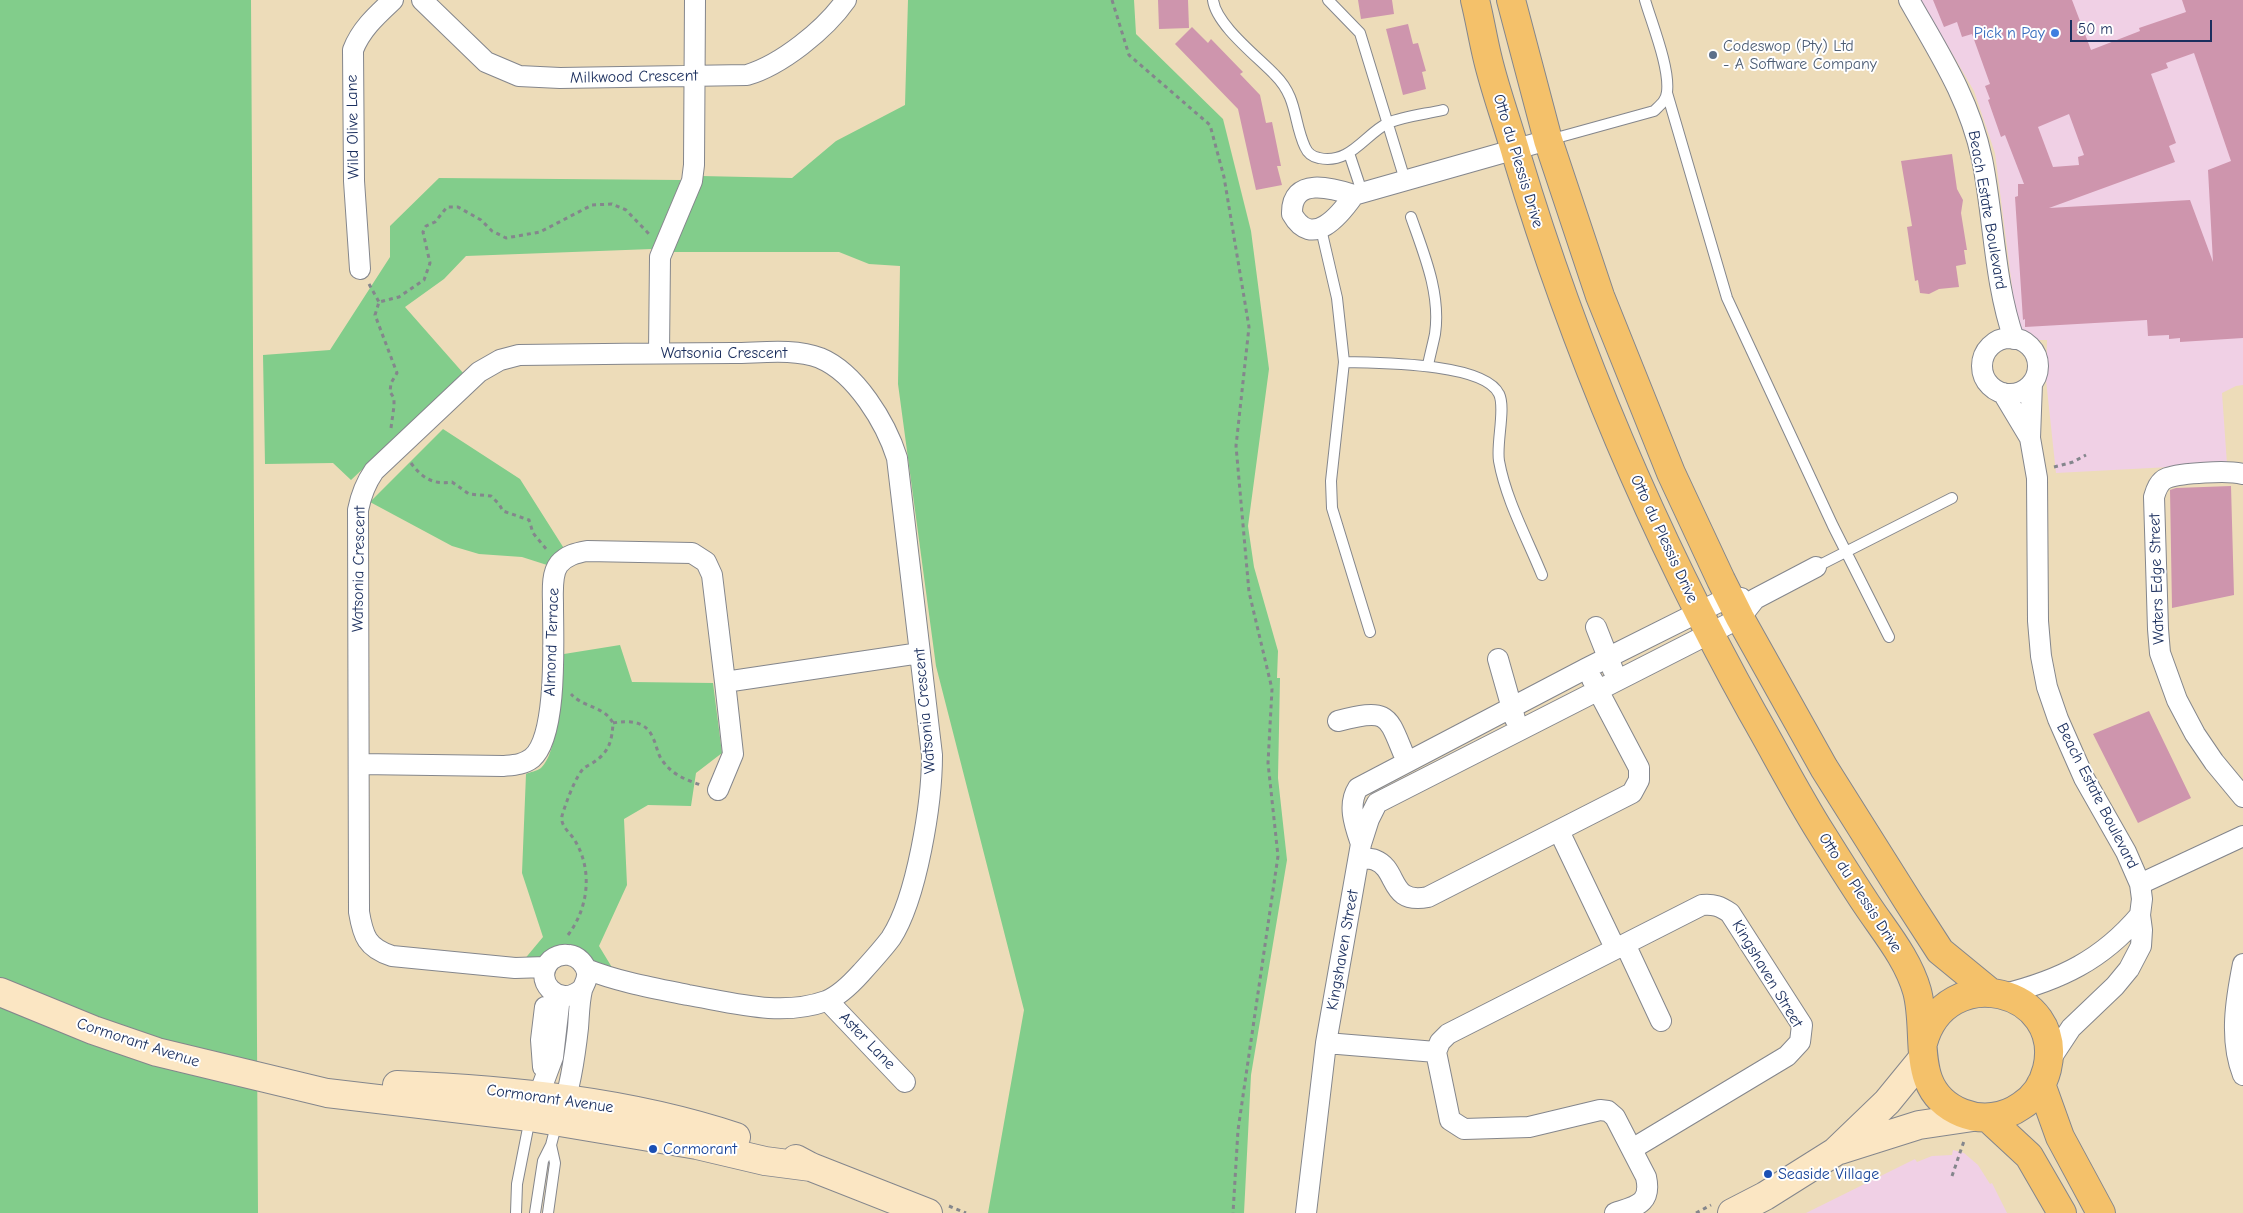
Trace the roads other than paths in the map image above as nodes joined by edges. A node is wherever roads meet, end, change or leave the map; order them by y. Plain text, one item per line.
1 (392, 0) edge
2 (422, 0) edge
3 (694, 0) edge
4 (846, 0) edge
5 (1213, 0) edge
6 (1328, 0) edge
7 (1475, 0) edge
8 (1511, 0) edge
9 (1645, 0) edge
10 (1909, 0) edge
11 (695, 76) junction
12 (1667, 93) junction
13 (1444, 110) dead end
14 (1388, 124) junction
15 (1548, 140) junction
16 (1515, 149) junction
17 (1349, 153) junction
18 (1405, 180) junction
19 (1358, 194) junction
20 (1411, 217) dead end
21 (1321, 229) junction
22 (360, 269) dead end
23 (2006, 340) junction
24 (659, 353) junction
25 (1344, 362) junction
26 (1428, 365) junction
27 (2032, 383) junction
28 (2003, 393) junction
29 (2030, 438) junction
30 (2243, 474) edge
31 (1952, 498) dead end
32 (1846, 552) junction
33 (1816, 567) joint
34 (1542, 575) dead end
35 (1741, 605) junction
36 (1703, 623) junction
37 (1596, 627) dead end
38 (1370, 632) dead end
39 (1889, 637) dead end
40 (920, 653) junction
41 (1607, 658) junction
42 (1498, 659) dead end
43 (1587, 668) junction
44 (1618, 681) junction
45 (725, 682) junction
46 (1598, 690) junction
47 (1510, 708) junction
48 (1338, 721) dead end
49 (1520, 730) junction
50 (1407, 762) junction
51 (360, 764) junction
52 (718, 790) road end
53 (2243, 797) edge
54 (1559, 831) junction
55 (2243, 836) edge
56 (1360, 851) junction
57 (2140, 884) junction
58 (2140, 915) junction
59 (1620, 946) junction
60 (2243, 964) edge
61 (584, 981) junction
62 (550, 983) junction
63 (0, 992) edge
64 (1997, 993) junction
65 (828, 1001) junction
66 (1661, 1021) dead end
67 (1326, 1043) junction
68 (1923, 1051) junction
69 (1436, 1052) junction
70 (2045, 1073) junction
71 (2243, 1075) edge
72 (906, 1082) dead end
73 (538, 1095) junction
74 (558, 1122) junction
75 (1975, 1125) junction
76 (1632, 1149) junction
77 (1835, 1152) junction
78 (516, 1213) edge
79 (535, 1213) edge
80 (548, 1213) edge
81 (928, 1213) edge
82 (1306, 1213) edge
83 (1615, 1213) edge
84 (1732, 1213) edge
85 (2062, 1213) edge
86 (2101, 1213) edge

1 - 22 street, Wild Olive Lane
2 - 11 street, Milkwood Crescent
3 - 11 street
4 - 11 street, Milkwood Crescent
5 - 17 lane
6 - 14 lane
7 - 16 main road, Otto du Plessis Drive
8 - 15 main road, Otto du Plessis Drive
9 - 12 lane
10 - 23 street, Beach Estate Boulevard
11 - 24 street
12 - 15 lane
12 - 32 lane
13 - 14 lane
14 - 17 lane
14 - 18 lane
15 - 16 street
15 - 35 main road, Otto du Plessis Drive
16 - 18 street
16 - 36 main road, Otto du Plessis Drive
17 - 19 lane
18 - 19 street
19 - 21 street
19 - 21 street
20 - 26 lane
21 - 25 lane
23 - 27 street
23 - 28 street
24 - 40 street, Watsonia Crescent
24 - 51 street, Watsonia Crescent
25 - 26 lane
25 - 38 lane
26 - 34 lane
27 - 28 street
27 - 29 street, Beach Estate Boulevard
28 - 29 street, Beach Estate Boulevard
29 - 57 street, Beach Estate Boulevard
30 - 53 street, Waters Edge Street
31 - 32 lane
32 - 33 lane
32 - 39 lane
33 - 35 street, Kingshaven Street
35 - 36 street, Kingshaven Street
35 - 64 main road, Otto du Plessis Drive
36 - 41 street, Kingshaven Street
36 - 44 street, Kingshaven Street
36 - 68 main road, Otto du Plessis Drive
37 - 41 street
40 - 45 street
40 - 65 street, Watsonia Crescent
41 - 43 street, Kingshaven Street
41 - 44 street
42 - 47 street
43 - 46 street
43 - 47 street, Kingshaven Street
44 - 46 street, Kingshaven Street
45 - 51 street, Almond Terrace
45 - 52 street, Almond Terrace
46 - 49 street, Kingshaven Street
46 - 54 street
47 - 49 street
47 - 50 street, Kingshaven Street
48 - 50 street
49 - 56 street, Kingshaven Street
50 - 56 street, Kingshaven Street
51 - 62 street, Watsonia Crescent
54 - 56 street
54 - 59 street
55 - 57 street
56 - 67 street, Kingshaven Street
57 - 58 street, Beach Estate Boulevard
58 - 64 street
58 - 70 street, Beach Estate Boulevard
59 - 66 street
59 - 69 street, Kingshaven Street
59 - 76 street, Kingshaven Street
60 - 71 street
61 - 62 street
61 - 62 street
61 - 65 street, Watsonia Crescent
61 - 74 street
62 - 73 street
63 - 73 street, Cormorant Avenue
64 - 68 main road
64 - 70 main road, Otto du Plessis Drive
65 - 72 street, Aster Lane
67 - 69 street
67 - 82 street, Kingshaven Street
68 - 75 main road, Otto du Plessis Drive
68 - 77 street
69 - 76 street
70 - 75 main road
70 - 86 main road, Otto du Plessis Drive
73 - 74 street, Cormorant Avenue
73 - 78 lane
74 - 79 lane
74 - 80 lane
74 - 81 street, Cormorant Avenue
75 - 77 street
75 - 85 main road, Otto du Plessis Drive
76 - 83 street
77 - 84 street

